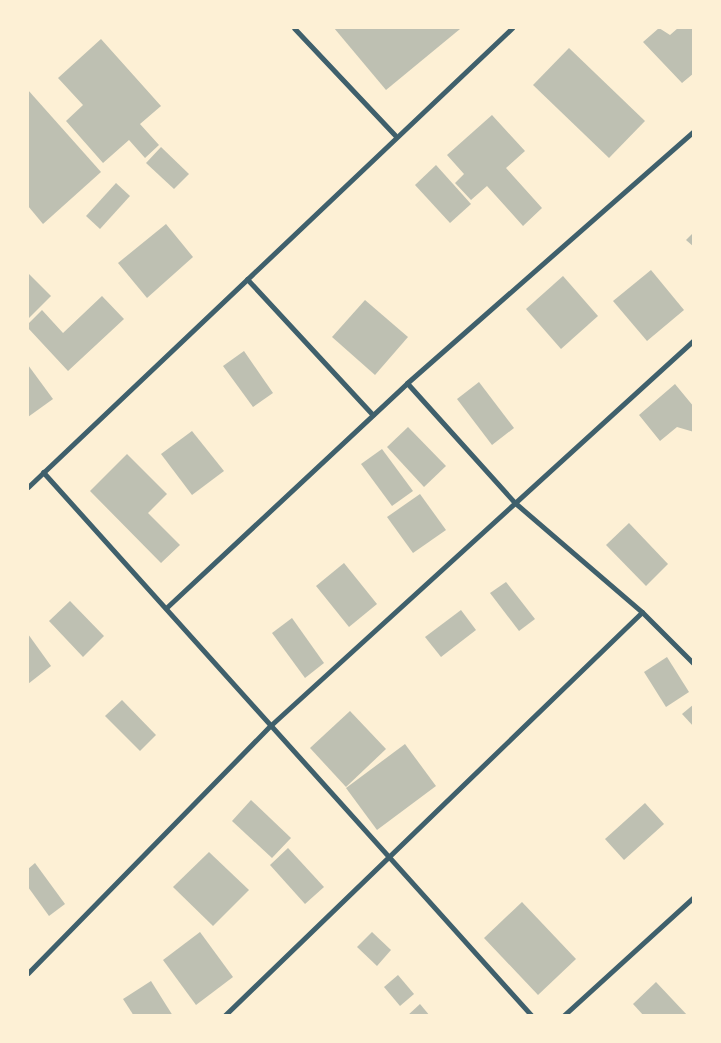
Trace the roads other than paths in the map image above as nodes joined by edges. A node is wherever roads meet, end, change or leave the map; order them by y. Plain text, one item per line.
1 (294, 28) edge
2 (512, 28) edge
3 (694, 131) edge
4 (395, 135) junction
5 (247, 279) junction
6 (694, 340) edge
7 (407, 383) junction
8 (373, 414) junction
9 (43, 472) junction
10 (28, 487) edge
11 (514, 502) junction
12 (166, 608) junction
13 (642, 612) junction
14 (694, 664) edge
15 (271, 726) junction
16 (389, 857) junction
17 (694, 897) edge
18 (28, 973) edge
19 (224, 1016) edge
20 (532, 1016) edge
21 (564, 1016) edge

1 - 4 street
2 - 4 street
3 - 7 street
4 - 5 street
5 - 8 street
5 - 9 street
6 - 11 street
7 - 8 street
7 - 11 street
8 - 12 street
9 - 10 street
9 - 12 street
11 - 13 street
11 - 15 street
12 - 15 street
13 - 14 street
13 - 16 street
15 - 16 street
15 - 18 street
16 - 19 street
16 - 20 street
17 - 21 street

